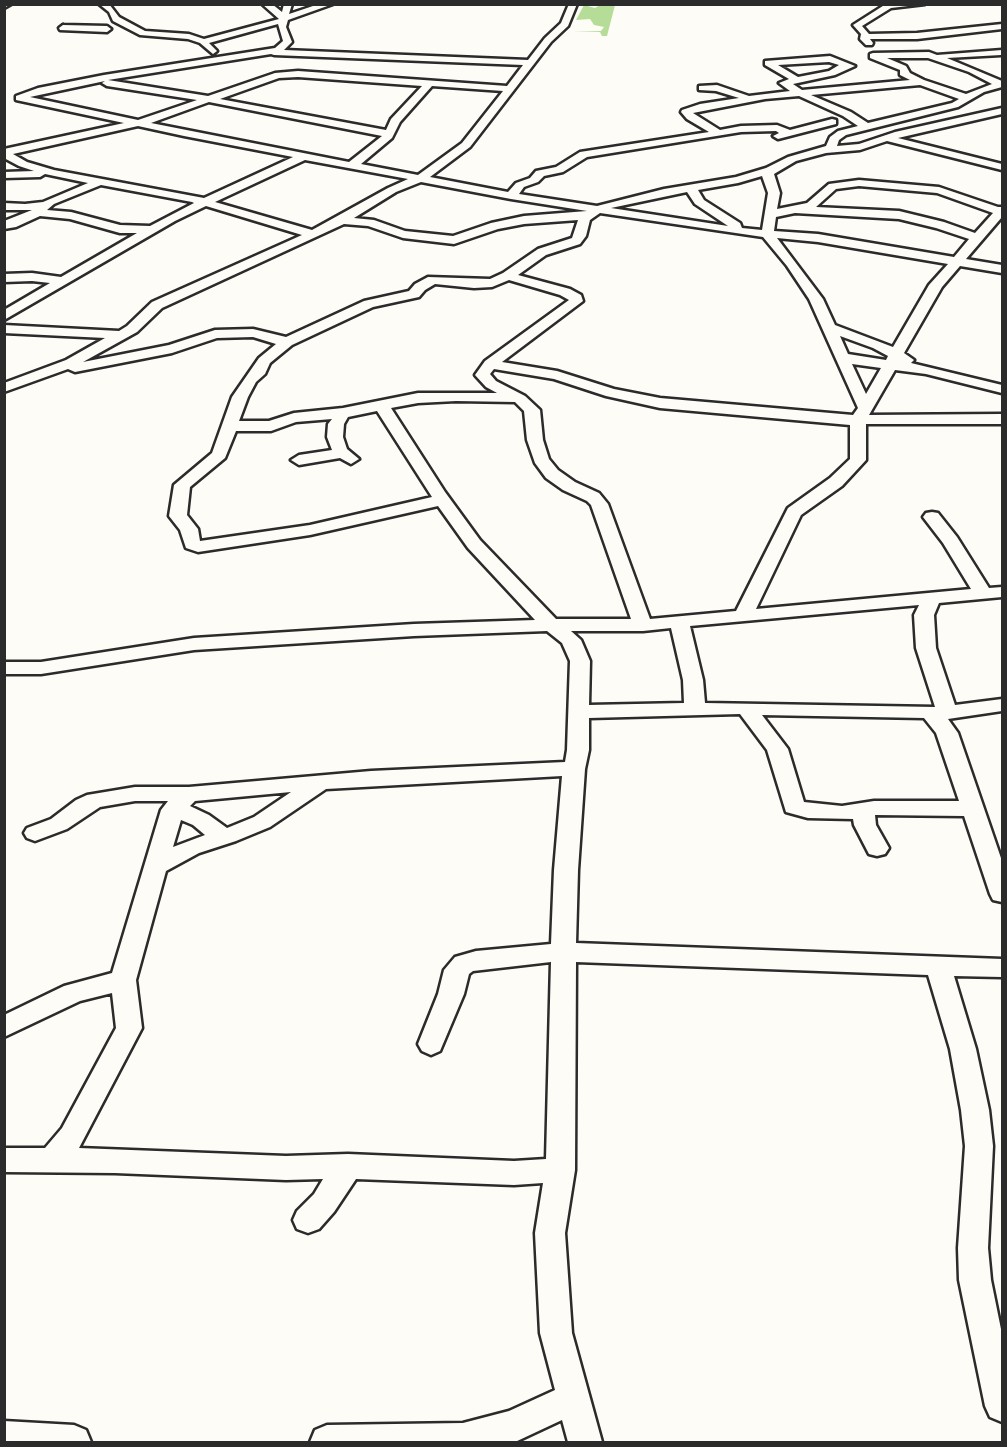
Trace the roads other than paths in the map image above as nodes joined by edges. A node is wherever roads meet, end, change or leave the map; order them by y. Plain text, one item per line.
1 (103, 4) edge
2 (266, 4) edge
3 (288, 4) edge
4 (329, 4) edge
5 (573, 4) edge
6 (921, 4) edge
7 (283, 19) junction
8 (116, 20) junction
9 (992, 26) edge
10 (63, 28) dead end
11 (864, 37) junction
12 (1002, 38) edge
13 (204, 42) junction
14 (324, 43) dead end
15 (827, 49) dead end
16 (837, 49) dead end
17 (786, 51) dead end
18 (274, 52) junction
19 (317, 52) junction
20 (1002, 52) edge
21 (227, 57) junction
22 (406, 57) junction
23 (879, 57) junction
24 (936, 57) junction
25 (795, 59) junction
26 (532, 63) junction
27 (855, 66) junction
28 (990, 67) dead end
29 (972, 70) junction
30 (413, 71) junction
31 (250, 74) junction
32 (785, 74) junction
33 (100, 78) junction
34 (359, 78) junction
35 (795, 79) junction
36 (921, 82) junction
37 (428, 84) junction
38 (1002, 85) edge
39 (204, 87) dead end
40 (702, 88) dead end
41 (511, 89) junction
42 (801, 92) junction
43 (223, 94) junction
44 (752, 98) junction
45 (967, 98) junction
46 (205, 100) junction
47 (768, 108) dead end
48 (1002, 111) edge
49 (395, 121) junction
50 (832, 122) dead end
51 (138, 123) junction
52 (331, 123) junction
53 (865, 126) junction
54 (804, 130) junction
55 (717, 132) junction
56 (789, 133) junction
57 (389, 134) junction
58 (887, 138) junction
59 (764, 139) dead end
60 (834, 139) junction
61 (727, 144) dead end
62 (707, 146) dead end
63 (827, 150) junction
64 (4, 153) edge
65 (306, 155) junction
66 (23, 164) junction
67 (353, 164) junction
68 (1002, 166) edge
69 (770, 171) junction
70 (4, 174) edge
71 (54, 174) junction
72 (421, 178) junction
73 (738, 180) junction
74 (100, 182) junction
75 (688, 188) junction
76 (511, 196) junction
77 (765, 202) junction
78 (204, 203) junction
79 (4, 206) edge
80 (42, 208) junction
81 (791, 210) junction
82 (1002, 211) edge
83 (591, 213) junction
84 (343, 220) junction
85 (4, 225) edge
86 (152, 228) junction
87 (736, 231) junction
88 (313, 234) junction
89 (767, 234) junction
90 (977, 238) junction
91 (958, 261) junction
92 (1002, 269) edge
93 (508, 276) junction
94 (4, 278) edge
95 (63, 281) junction
96 (4, 316) edge
97 (830, 328) junction
98 (4, 329) edge
99 (124, 334) junction
100 (287, 342) junction
101 (146, 354) junction
102 (843, 358) junction
103 (893, 359) junction
104 (490, 364) junction
105 (55, 370) junction
106 (4, 388) edge
107 (1002, 389) edge
108 (520, 399) junction
109 (381, 405) junction
110 (343, 413) junction
111 (862, 414) junction
112 (1002, 419) edge
113 (231, 426) junction
114 (299, 460) dead end
115 (443, 500) junction
116 (932, 516) dead end
117 (1002, 592) edge
118 (982, 593) junction
119 (932, 598) junction
120 (742, 617) junction
121 (679, 622) junction
122 (551, 625) junction
123 (643, 625) junction
124 (4, 669) edge
125 (1002, 705) edge
126 (746, 708) junction
127 (696, 709) junction
128 (578, 712) junction
129 (940, 713) junction
130 (574, 769) junction
131 (321, 782) junction
132 (182, 801) junction
133 (974, 809) junction
134 (863, 810) junction
135 (35, 833) dead end
136 (224, 837) junction
137 (877, 848) dead end
138 (157, 866) junction
139 (1002, 894) edge
140 (564, 952) junction
141 (938, 966) junction
142 (1002, 968) edge
143 (123, 980) junction
144 (4, 1027) edge
145 (431, 1044) dead end
146 (4, 1160) edge
147 (52, 1160) junction
148 (348, 1166) junction
149 (560, 1170) junction
150 (308, 1220) dead end
151 (573, 1398) junction
152 (1002, 1406) edge
153 (4, 1438) edge
154 (494, 1439) edge
155 (74, 1443) edge
156 (327, 1443) edge
157 (585, 1443) edge

1 - 8 street
2 - 7 street
3 - 7 street
4 - 7 street
5 - 26 street
6 - 11 street
7 - 13 street
7 - 18 street
8 - 10 street
8 - 13 street
9 - 11 street
9 - 12 street
11 - 23 street
13 - 21 street
14 - 19 street
15 - 16 street
17 - 25 street
18 - 19 street
18 - 21 street
19 - 22 street
20 - 24 street
21 - 31 street
21 - 33 street
22 - 26 street
22 - 30 street
23 - 24 street
23 - 27 street
23 - 36 street
24 - 29 street
25 - 27 street
25 - 32 street
26 - 41 street
27 - 32 street
27 - 35 street
28 - 29 street
29 - 38 street
30 - 34 street
30 - 37 street
31 - 34 street
31 - 43 street
32 - 35 street
33 - 46 street
33 - 51 street
34 - 37 street
35 - 42 street
36 - 42 street
36 - 45 street
37 - 41 street
37 - 49 street
38 - 45 street
39 - 43 street
40 - 44 street
41 - 72 street
42 - 44 street
42 - 53 street
43 - 46 street
44 - 47 street
44 - 55 street
45 - 53 street
46 - 51 street
46 - 52 street
48 - 58 street
49 - 52 street
49 - 57 street
50 - 54 street
51 - 64 street
51 - 65 street
52 - 57 street
53 - 60 street
54 - 56 street
54 - 60 street
55 - 56 street
55 - 76 street
56 - 59 street
57 - 67 street
58 - 63 street
58 - 68 street
60 - 63 street
61 - 62 street
63 - 69 street
64 - 66 street
65 - 67 street
65 - 78 street
66 - 70 street
66 - 71 street
67 - 72 street
69 - 73 street
69 - 77 street
70 - 71 street
71 - 74 street
72 - 76 street
72 - 84 street
73 - 75 street
73 - 77 street
74 - 78 street
74 - 80 street
75 - 83 street
75 - 87 street
76 - 83 street
77 - 81 street
77 - 89 street
78 - 86 street
78 - 88 street
79 - 80 street
80 - 85 street
80 - 86 street
81 - 82 street
81 - 90 street
82 - 90 street
83 - 84 street
83 - 87 street
83 - 93 street
84 - 88 street
86 - 95 street
87 - 89 street
88 - 99 street
89 - 91 street
89 - 97 street
90 - 91 street
91 - 92 street
91 - 103 street
93 - 100 street
93 - 104 street
94 - 95 street
95 - 96 street
97 - 102 street
97 - 103 street
98 - 99 street
99 - 101 street
99 - 105 street
100 - 101 street
100 - 113 street
101 - 105 street
102 - 103 street
102 - 111 street
103 - 107 street
103 - 111 street
104 - 108 street
104 - 111 street
105 - 106 street
108 - 109 street
108 - 123 street
109 - 110 street
109 - 115 street
110 - 113 street
110 - 114 street
111 - 112 street
111 - 120 street
113 - 115 street
115 - 122 street
116 - 118 street
117 - 118 street
118 - 119 street
119 - 120 street
119 - 129 street
120 - 121 street
121 - 123 street
121 - 127 street
122 - 123 street
122 - 124 street
122 - 128 street
125 - 129 street
126 - 127 street
126 - 129 street
126 - 134 street
127 - 128 street
128 - 130 street
129 - 133 street
130 - 131 street
130 - 140 street
131 - 132 street
131 - 136 street
132 - 135 street
132 - 136 street
132 - 138 street
133 - 134 street
133 - 139 street
134 - 137 street
136 - 138 street
138 - 143 street
140 - 141 street
140 - 145 street
140 - 149 street
141 - 142 street
141 - 152 street
143 - 144 street
143 - 147 street
146 - 147 street
147 - 148 street
148 - 149 street
148 - 150 street
149 - 151 street
151 - 154 street
151 - 157 street
153 - 155 street
154 - 156 street

